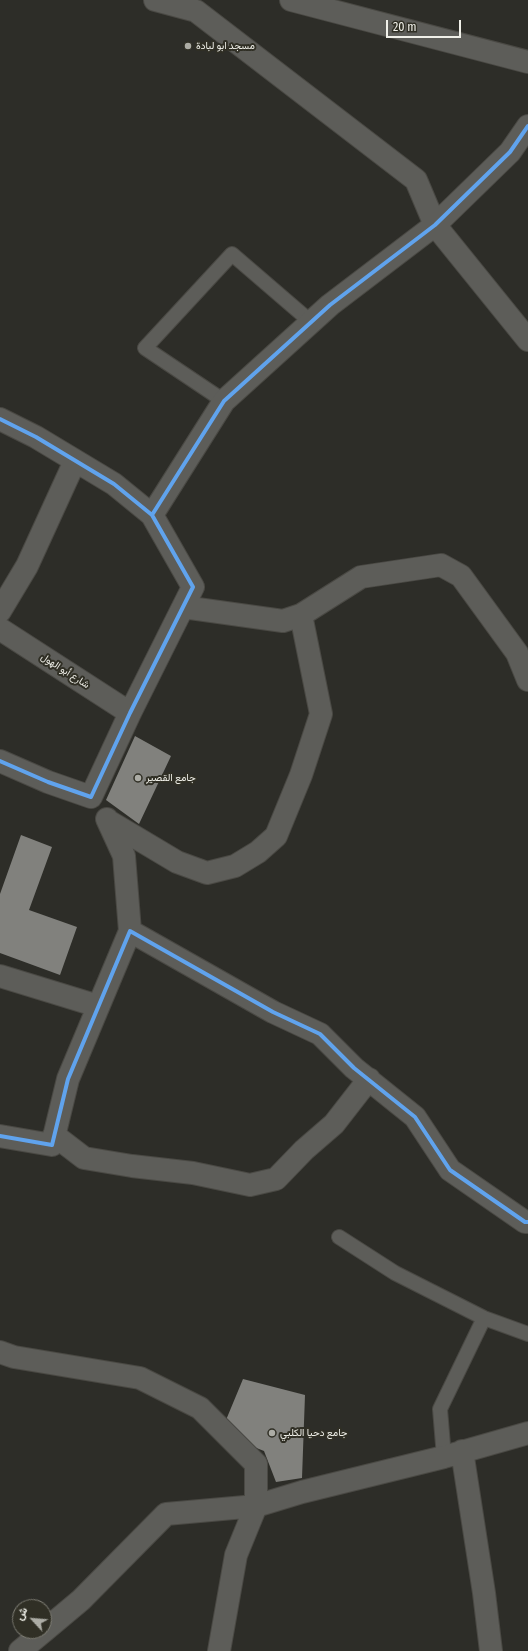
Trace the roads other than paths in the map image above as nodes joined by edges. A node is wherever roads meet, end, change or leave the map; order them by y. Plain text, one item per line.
1 (155, 0) edge
2 (291, 0) edge
3 (202, 6) edge
4 (528, 62) edge
5 (528, 126) edge
6 (435, 225) junction
7 (311, 322) junction
8 (528, 340) edge
9 (224, 401) junction
10 (0, 419) edge
11 (75, 461) junction
12 (152, 514) junction
13 (183, 607) junction
14 (0, 611) edge
15 (301, 615) junction
16 (0, 629) edge
17 (528, 680) edge
18 (130, 713) junction
19 (0, 761) edge
20 (91, 797) junction
21 (110, 822) junction
22 (130, 931) junction
23 (0, 976) edge
24 (98, 1006) junction
25 (368, 1079) junction
26 (54, 1135) junction
27 (0, 1136) edge
28 (528, 1222) edge
29 (339, 1237) dead end
30 (484, 1318) junction
31 (528, 1334) edge
32 (0, 1352) edge
33 (528, 1433) edge
34 (453, 1454) junction
35 (256, 1506) junction
36 (52, 1624) edge
37 (34, 1639) edge
38 (20, 1651) edge
39 (219, 1651) edge
40 (491, 1651) edge

1 - 3 street
2 - 4 street
3 - 6 street
5 - 6 street
6 - 7 street
6 - 8 street
7 - 9 street
7 - 9 lane
9 - 12 street
10 - 11 street
11 - 12 street
11 - 14 street
12 - 13 street
13 - 15 street
13 - 18 street
15 - 17 street
15 - 21 street
16 - 18 street, شارع أبو الهول
18 - 20 street
19 - 20 street
20 - 21 street
21 - 22 street
22 - 24 street
22 - 25 street
23 - 24 street
24 - 26 street
25 - 26 street
25 - 28 street
26 - 27 street
29 - 30 lane
30 - 31 lane
30 - 34 lane
32 - 35 street
33 - 34 street
34 - 35 street
34 - 40 street
35 - 36 street
35 - 39 street
37 - 38 street

